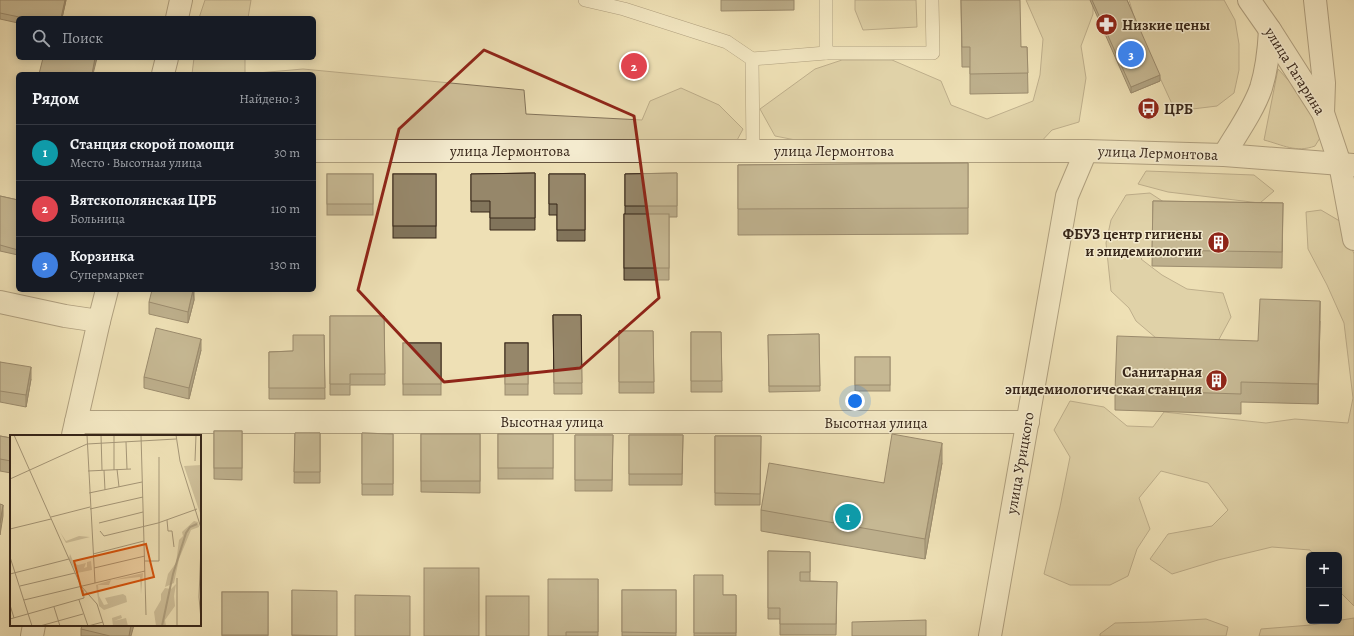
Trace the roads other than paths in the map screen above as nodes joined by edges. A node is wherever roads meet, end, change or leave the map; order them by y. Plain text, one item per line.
1 (181, 0) edge
2 (584, 0) edge
3 (826, 0) edge
4 (932, 0) edge
5 (1249, 0) edge
6 (1315, 0) edge
7 (177, 16) edge
8 (1270, 30) junction
9 (826, 53) junction
10 (752, 59) junction
11 (166, 60) edge
12 (164, 72) edge
13 (1323, 113) junction
14 (316, 151) edge
15 (753, 151) junction
16 (1086, 151) junction
17 (1224, 155) junction
18 (1347, 164) edge
19 (1354, 239) edge
20 (106, 292) edge
21 (0, 302) edge
22 (99, 321) junction
23 (1028, 422) junction
24 (75, 429) edge
25 (34, 626) edge
26 (32, 636) edge
27 (990, 636) edge

1 - 7 street
2 - 10 lane
3 - 9 lane
4 - 9 lane
5 - 8 street, улица Гагарина
6 - 13 street
8 - 13 street, улица Гагарина
8 - 17 street
9 - 10 lane
10 - 15 lane
11 - 12 street
13 - 18 street, улица Гагарина
14 - 15 street, улица Лермонтова
15 - 16 street, улица Лермонтова
16 - 17 street, улица Лермонтова
16 - 23 street, улица Урицкого
17 - 18 street, улица Лермонтова
18 - 19 street, улица Гагарина
20 - 22 street
21 - 22 street
22 - 24 street
23 - 24 street, Высотная улица
23 - 27 street, улица Урицкого
25 - 26 street

